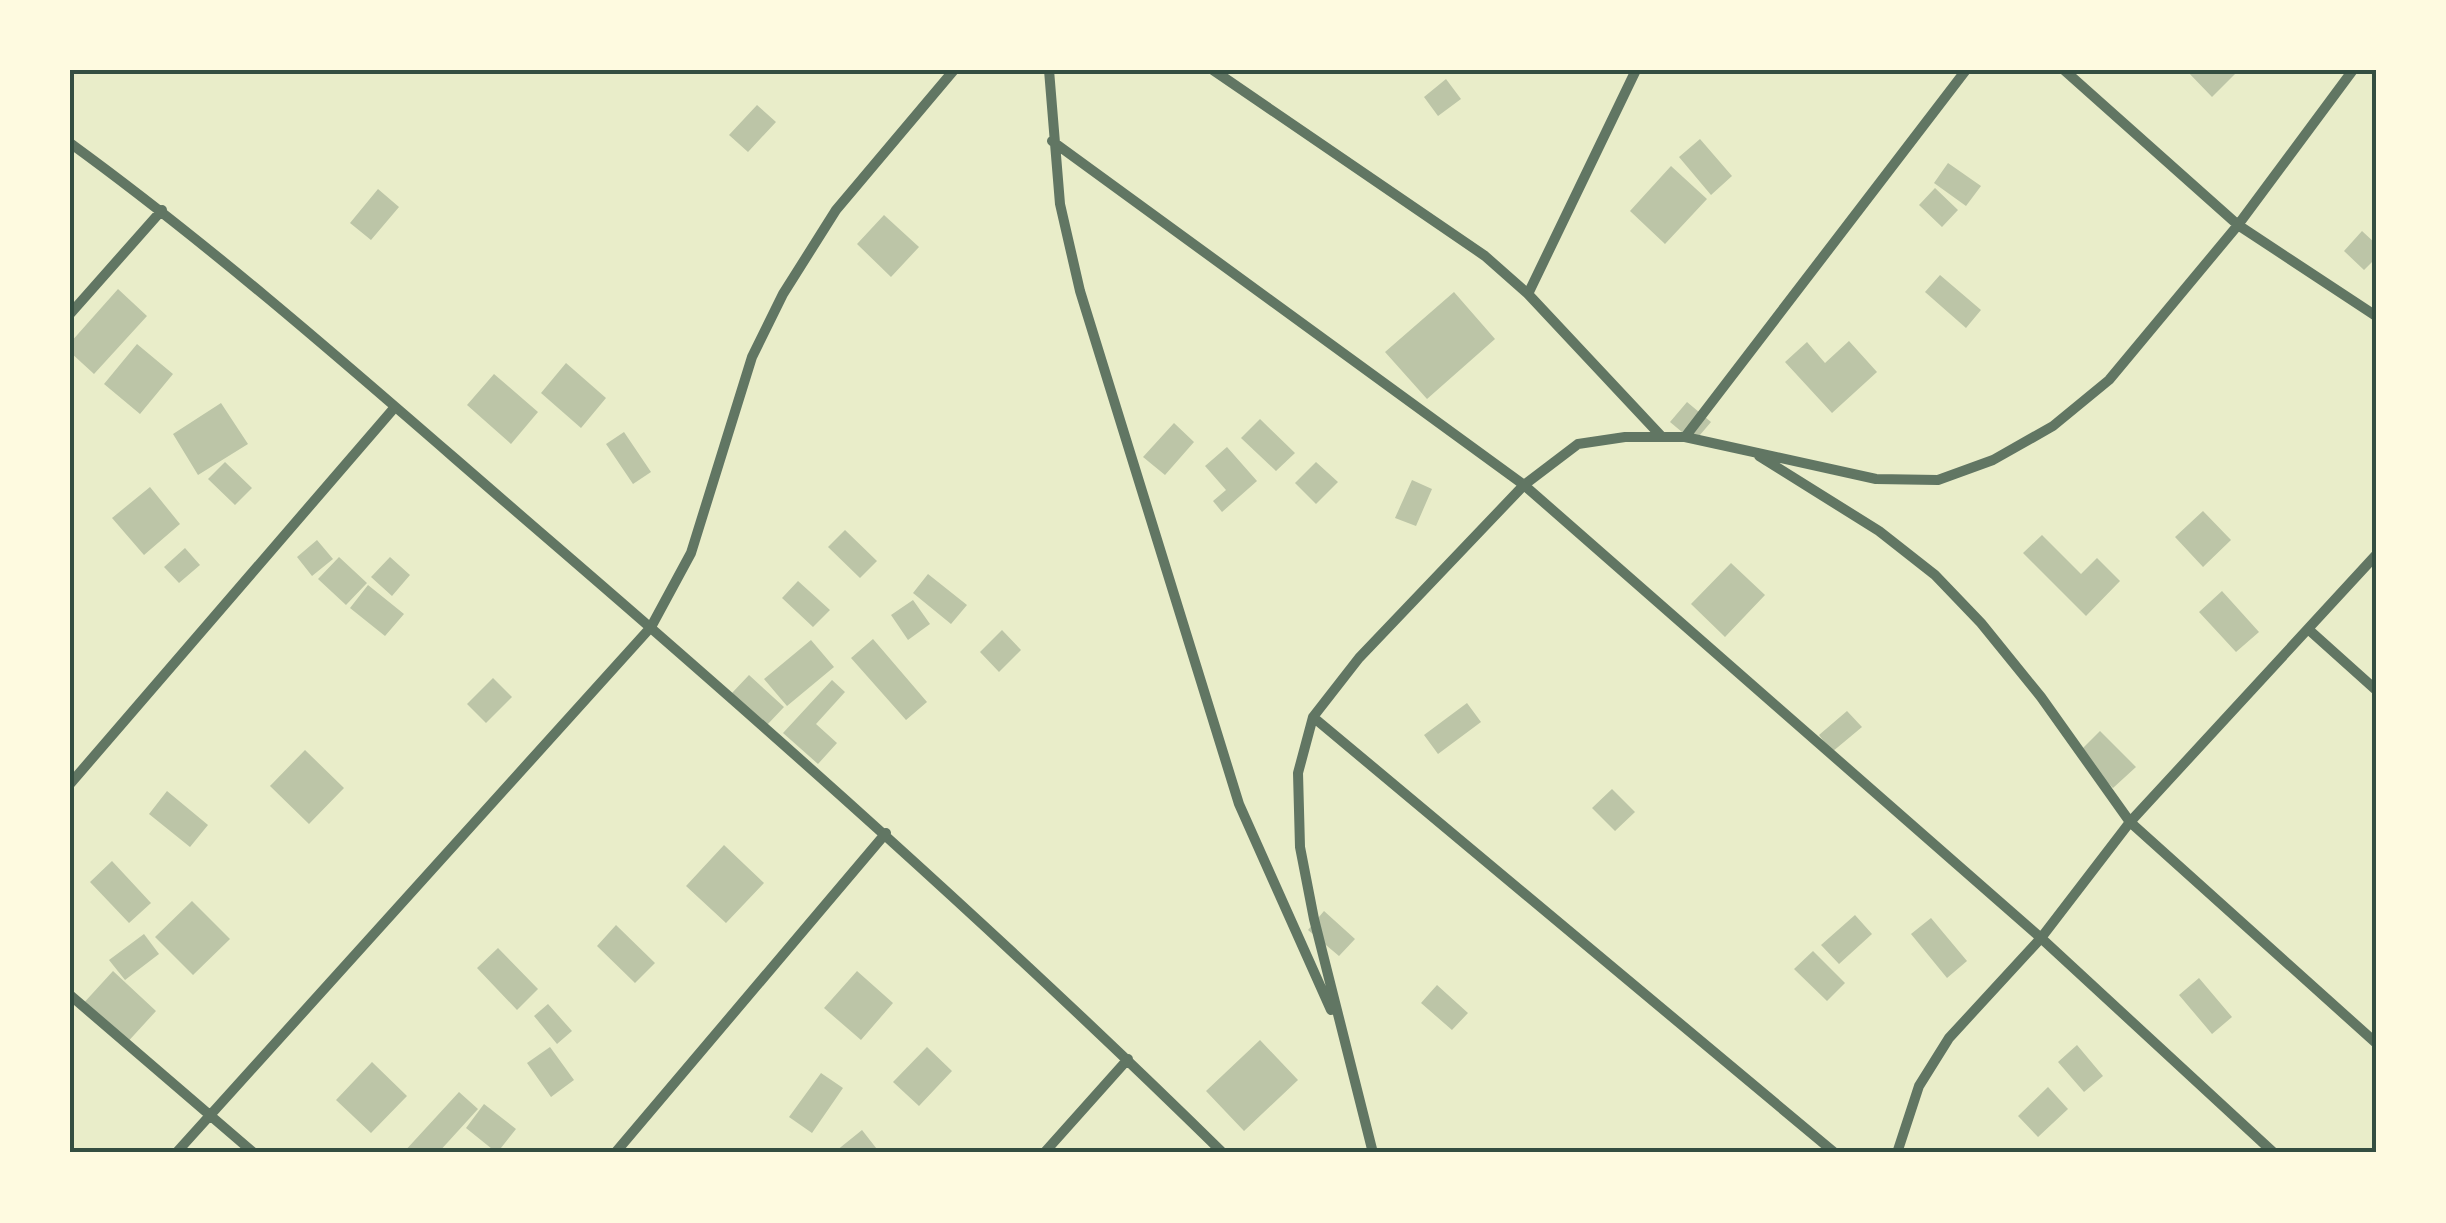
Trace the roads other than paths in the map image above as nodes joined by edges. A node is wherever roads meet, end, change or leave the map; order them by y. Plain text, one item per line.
1 (954, 70) edge
2 (1049, 70) edge
3 (1212, 70) edge
4 (1636, 70) edge
5 (1966, 70) edge
6 (2064, 70) edge
7 (2353, 70) edge
8 (1052, 141) junction
9 (70, 143) edge
10 (162, 210) junction
11 (2238, 225) junction
12 (1528, 294) junction
13 (70, 314) edge
14 (2376, 316) edge
15 (396, 407) junction
16 (1662, 437) junction
17 (1686, 437) junction
18 (1754, 452) junction
19 (1524, 485) junction
20 (2376, 555) edge
21 (651, 627) junction
22 (2308, 629) junction
23 (2376, 690) edge
24 (1313, 718) junction
25 (70, 784) edge
26 (2130, 822) junction
27 (886, 833) junction
28 (2041, 938) junction
29 (70, 995) edge
30 (1344, 1038) junction
31 (2376, 1044) edge
32 (1128, 1060) junction
33 (210, 1114) junction
34 (176, 1153) edge
35 (254, 1153) edge
36 (615, 1153) edge
37 (1044, 1153) edge
38 (1222, 1153) edge
39 (1374, 1153) edge
40 (1835, 1153) edge
41 (1898, 1153) edge
42 (2274, 1153) edge

1 - 21 street
2 - 8 street
3 - 12 street
4 - 12 street
5 - 17 street
6 - 11 street
7 - 11 street
8 - 19 street
8 - 30 street
9 - 10 street
10 - 13 street
10 - 15 street
11 - 14 street
11 - 18 street
12 - 16 street
15 - 21 street
15 - 25 street
16 - 17 street
16 - 19 street
17 - 18 street
18 - 26 street
19 - 24 street
19 - 28 street
20 - 22 street
21 - 27 street
21 - 33 street
22 - 23 street
22 - 26 street
24 - 30 street
24 - 40 street
26 - 28 street
26 - 31 street
27 - 32 street
27 - 36 street
28 - 41 street
28 - 42 street
29 - 33 street
30 - 39 street
32 - 37 street
32 - 38 street
33 - 34 street
33 - 35 street

